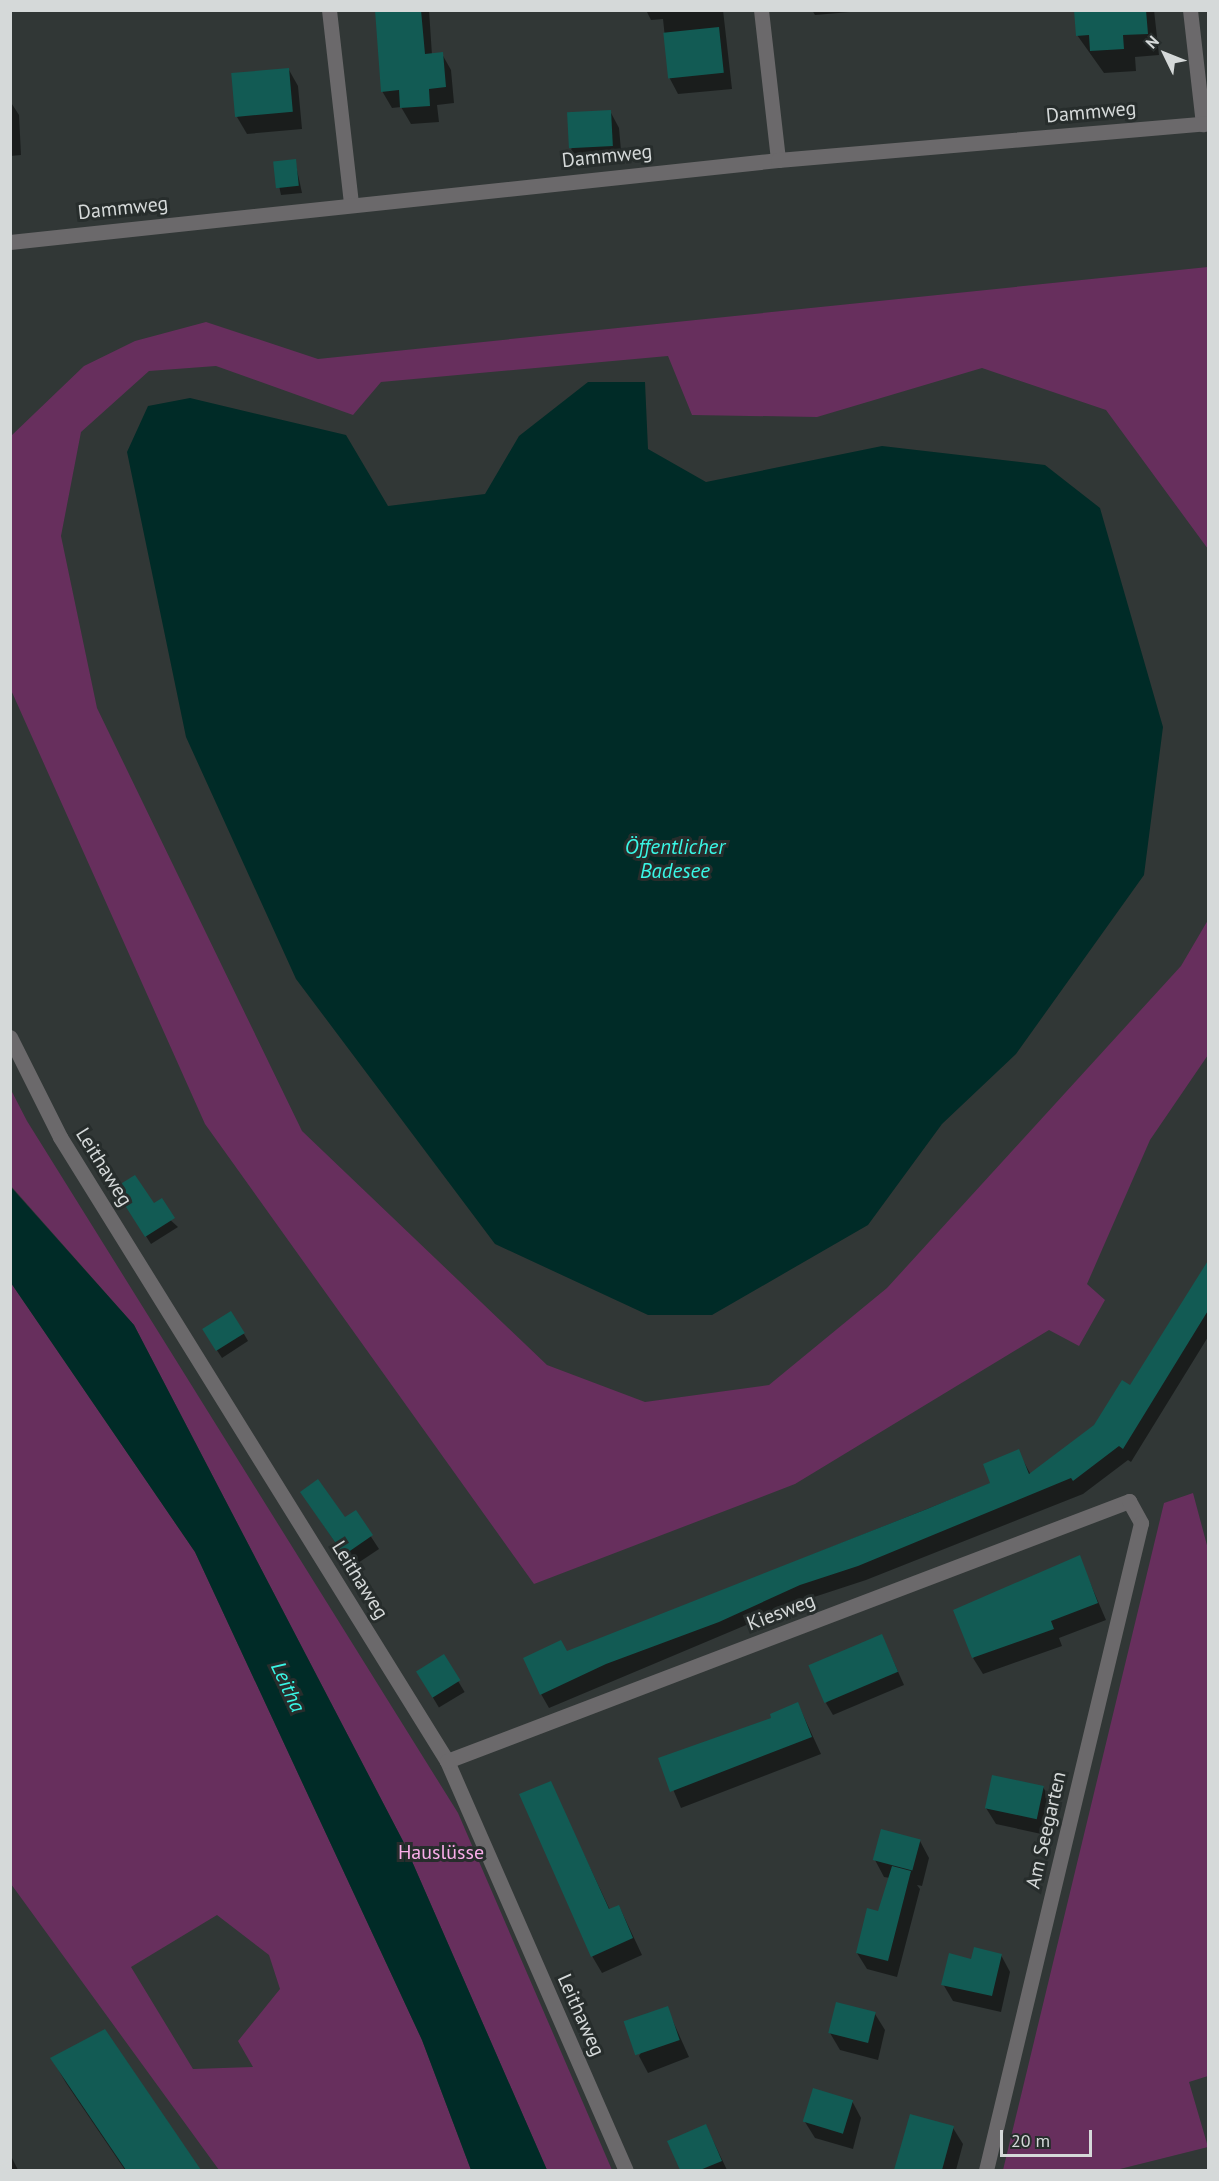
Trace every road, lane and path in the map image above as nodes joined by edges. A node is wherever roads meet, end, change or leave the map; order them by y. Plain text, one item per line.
1 (329, 10) edge
2 (761, 10) edge
3 (1190, 10) edge
4 (1206, 124) edge
5 (778, 160) junction
6 (351, 203) junction
7 (10, 242) edge
8 (10, 1037) edge
9 (1129, 1502) joint
10 (447, 1761) junction
11 (627, 2170) edge
12 (986, 2170) edge

1 - 6 street
2 - 5 street
3 - 4 street
4 - 5 street, Dammweg
5 - 6 street, Dammweg
6 - 7 street, Dammweg
8 - 10 street, Leithaweg
9 - 10 street, Kiesweg
9 - 12 street, Am Seegarten
10 - 11 street, Leithaweg

